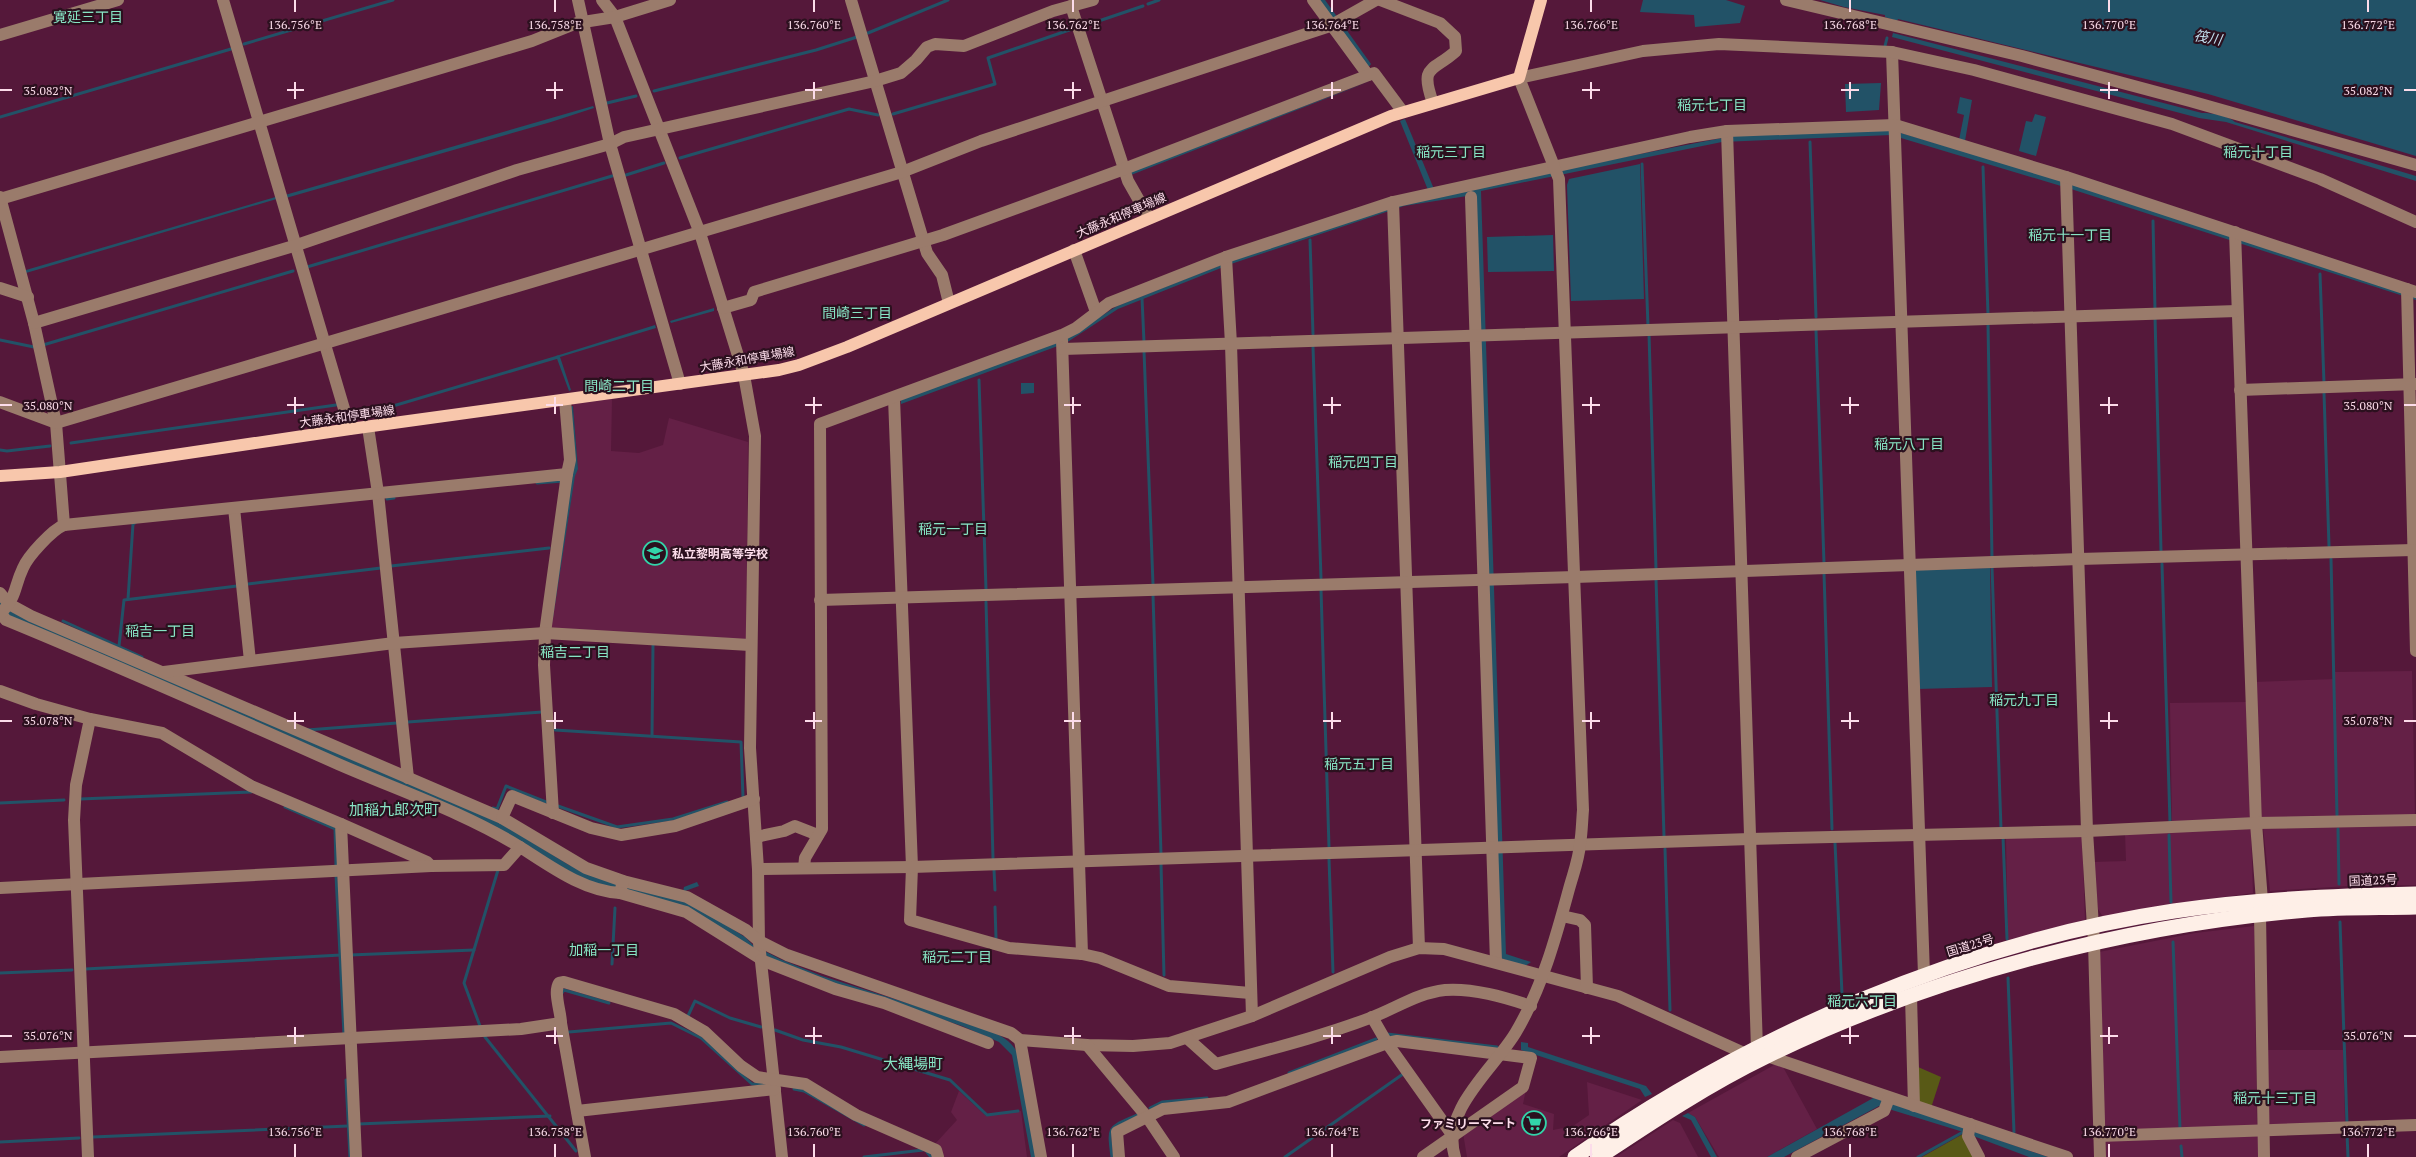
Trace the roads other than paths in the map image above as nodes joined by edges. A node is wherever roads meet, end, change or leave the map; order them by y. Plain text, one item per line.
1 (118, 0) edge
2 (223, 0) edge
3 (578, 0) edge
4 (602, 0) edge
5 (670, 0) edge
6 (851, 0) edge
7 (1093, 0) edge
8 (1313, 0) edge
9 (1376, 0) edge
10 (1380, 0) edge
11 (1541, 0) edge
12 (1786, 0) edge
13 (1071, 6) junction
14 (616, 16) junction
15 (585, 23) junction
16 (1336, 23) junction
17 (0, 35) edge
18 (1892, 52) junction
19 (1368, 75) junction
20 (1519, 78) junction
21 (875, 82) junction
22 (1102, 102) junction
23 (1432, 103) junction
24 (1403, 112) junction
25 (260, 122) junction
26 (660, 128) junction
27 (1895, 131) junction
28 (1727, 136) junction
29 (610, 144) junction
30 (2416, 166) edge
31 (1124, 169) junction
32 (1556, 171) junction
33 (902, 172) junction
34 (2066, 182) junction
35 (1471, 196) dead end
36 (0, 198) edge
37 (1393, 206) junction
38 (1149, 218) junction
39 (2416, 222) edge
40 (700, 233) junction
41 (2235, 236) junction
42 (296, 245) junction
43 (924, 245) junction
44 (642, 250) junction
45 (1074, 250) junction
46 (1226, 262) junction
47 (0, 288) edge
48 (2409, 292) edge
49 (28, 297) junction
50 (949, 303) junction
51 (723, 308) junction
52 (2237, 311) junction
53 (1096, 312) junction
54 (2070, 316) junction
55 (1902, 322) junction
56 (34, 323) junction
57 (1733, 326) junction
58 (1566, 333) junction
59 (1479, 336) junction
60 (1398, 339) junction
61 (1062, 342) junction
62 (325, 344) junction
63 (1231, 344) junction
64 (744, 374) junction
65 (680, 384) junction
66 (2412, 384) edge
67 (2240, 390) junction
68 (894, 398) junction
69 (564, 400) junction
70 (0, 402) edge
71 (56, 423) junction
72 (368, 427) junction
73 (350, 429) junction
74 (60, 472) junction
75 (0, 476) edge
76 (566, 478) junction
77 (378, 493) junction
78 (234, 508) junction
79 (64, 525) junction
80 (2414, 548) edge
81 (2246, 554) junction
82 (2078, 559) junction
83 (1910, 566) junction
84 (1740, 571) junction
85 (1575, 577) junction
86 (1488, 579) junction
87 (1405, 581) junction
88 (1238, 587) junction
89 (1068, 592) junction
90 (0, 593) edge
91 (903, 598) junction
92 (820, 600) junction
93 (9, 604) junction
94 (0, 613) edge
95 (545, 633) junction
96 (394, 643) junction
97 (750, 645) junction
98 (2416, 651) edge
99 (250, 662) junction
100 (164, 672) junction
101 (0, 691) edge
102 (90, 719) junction
103 (408, 778) junction
104 (754, 799) junction
105 (553, 813) junction
106 (502, 818) junction
107 (2416, 820) edge
108 (2256, 823) junction
109 (341, 824) junction
110 (2087, 831) junction
111 (818, 835) junction
112 (1918, 836) junction
113 (756, 837) junction
114 (1750, 839) junction
115 (1580, 846) junction
116 (520, 847) junction
117 (1498, 849) junction
118 (1414, 851) junction
119 (1246, 856) junction
120 (1079, 861) junction
121 (431, 866) junction
122 (804, 868) junction
123 (912, 868) junction
124 (758, 869) junction
125 (341, 871) junction
126 (76, 884) junction
127 (0, 888) edge
128 (621, 888) junction
129 (2416, 894) edge
130 (2416, 907) edge
131 (2261, 908) junction
132 (1562, 916) junction
133 (2092, 927) junction
134 (759, 942) junction
135 (2094, 943) junction
136 (1419, 948) junction
137 (1082, 954) junction
138 (760, 959) junction
139 (1496, 962) junction
140 (1924, 975) junction
141 (1541, 977) junction
142 (1587, 988) junction
143 (1250, 993) junction
144 (1911, 996) junction
145 (1531, 1006) junction
146 (1252, 1016) junction
147 (1372, 1017) junction
148 (561, 1023) junction
149 (1187, 1038) junction
150 (350, 1039) junction
151 (1020, 1040) junction
152 (988, 1043) dead end
153 (1386, 1043) junction
154 (1087, 1045) junction
155 (82, 1053) junction
156 (1502, 1053) junction
157 (1757, 1053) junction
158 (0, 1057) edge
159 (774, 1084) junction
160 (1889, 1098) junction
161 (1914, 1106) junction
162 (577, 1111) junction
163 (1146, 1117) junction
164 (2416, 1125) edge
165 (1969, 1130) junction
166 (2263, 1130) junction
167 (1453, 1136) junction
168 (2099, 1136) junction
169 (88, 1157) edge
170 (356, 1157) edge
171 (585, 1157) edge
172 (782, 1157) edge
173 (938, 1157) edge
174 (1041, 1157) edge
175 (1119, 1157) edge
176 (1174, 1157) edge
177 (1423, 1157) edge
178 (1455, 1157) edge
179 (1575, 1157) edge
180 (1599, 1157) edge
181 (1797, 1157) edge
182 (1979, 1157) edge
183 (2066, 1157) edge
184 (2100, 1157) edge
185 (2264, 1157) edge

1 - 17 street
2 - 25 street
3 - 15 street
4 - 14 street
5 - 14 street
6 - 21 street
7 - 13 street
8 - 16 street
9 - 16 street
10 - 23 street
11 - 20 main road
12 - 30 street
13 - 21 street
13 - 22 street
14 - 15 street
14 - 26 street
15 - 25 street
15 - 29 street
16 - 19 street
16 - 22 street
18 - 20 street
18 - 27 street
18 - 39 street
19 - 24 street
19 - 31 street
20 - 23 main road, 大藤永和停車場線
20 - 32 street
21 - 26 street
21 - 33 street
22 - 31 street
22 - 33 street
23 - 24 main road, 大藤永和停車場線
24 - 38 main road, 大藤永和停車場線
25 - 36 street
25 - 42 street
26 - 29 street
26 - 40 street
27 - 28 street
27 - 34 street
27 - 55 street
28 - 32 street
28 - 57 street
29 - 42 street
29 - 44 street
31 - 38 street
31 - 43 street
32 - 37 street
32 - 58 street
33 - 40 street
33 - 43 street
34 - 41 street
34 - 54 street
35 - 59 street
36 - 49 street
37 - 46 street
37 - 60 street
38 - 45 main road, 大藤永和停車場線
40 - 44 street
40 - 51 street
41 - 48 street
41 - 52 street
42 - 56 street
42 - 62 street
43 - 50 street
43 - 51 street
44 - 62 street
44 - 65 street
45 - 50 main road, 大藤永和停車場線
45 - 53 street
46 - 53 street
46 - 63 street
47 - 49 street
48 - 66 street
49 - 56 street
50 - 64 main road, 大藤永和停車場線
51 - 64 street
52 - 54 street
52 - 67 street
53 - 61 street
54 - 55 street
54 - 82 street
55 - 57 street
55 - 83 street
56 - 71 street
57 - 58 street
57 - 84 street
58 - 59 street
58 - 85 street
59 - 60 street
59 - 86 street
60 - 63 street
60 - 87 street
61 - 63 street
61 - 68 street
61 - 89 street
62 - 71 street
62 - 73 street
63 - 88 street
64 - 65 main road, 大藤永和停車場線
64 - 97 street
65 - 69 main road, 大藤永和停車場線
66 - 67 street
66 - 80 street
67 - 81 street
68 - 91 street
68 - 92 street
69 - 72 main road, 大藤永和停車場線
69 - 76 street
70 - 71 street
71 - 74 street
72 - 73 main road, 大藤永和停車場線
72 - 77 street
73 - 74 main road, 大藤永和停車場線
74 - 75 main road, 大藤永和停車場線
74 - 79 street
76 - 77 street
76 - 95 street
77 - 78 street
77 - 96 street
78 - 79 street
78 - 99 street
79 - 93 street
80 - 81 street
80 - 98 street
81 - 82 street
81 - 108 street
82 - 83 street
82 - 110 street
83 - 84 street
83 - 112 street
84 - 85 street
84 - 114 street
85 - 86 street
85 - 115 street
86 - 87 street
86 - 117 street
87 - 88 street
87 - 118 street
88 - 89 street
88 - 119 street
89 - 91 street
89 - 120 street
90 - 93 street
91 - 92 street
91 - 123 street
92 - 111 street
93 - 94 street
93 - 100 street
94 - 116 street
95 - 96 street
95 - 97 street
95 - 105 street
96 - 99 street
96 - 103 street
97 - 104 street
99 - 100 street
100 - 103 street
101 - 102 street
102 - 109 street
102 - 126 street
103 - 106 street
104 - 105 street
104 - 113 street
105 - 106 street
106 - 128 street
107 - 108 street
108 - 110 street
108 - 131 street
109 - 121 street
109 - 125 street
110 - 112 street
110 - 133 street
111 - 113 street
111 - 122 street
112 - 114 street
112 - 140 street
113 - 124 street
114 - 115 street
114 - 157 street
115 - 117 street
115 - 132 street
116 - 121 street
116 - 128 street
117 - 118 street
117 - 139 street
118 - 119 street
118 - 136 street
119 - 120 street
119 - 143 street
120 - 123 street
120 - 137 street
121 - 125 street
122 - 123 street
122 - 124 street
123 - 137 street
124 - 134 street
125 - 126 street
125 - 150 street
126 - 127 street
126 - 155 street
128 - 134 street
128 - 138 street
129 - 131 highway, 国道23号
130 - 131 highway, 国道23号
131 - 133 highway, 国道23号
131 - 135 highway, 国道23号
131 - 166 street
132 - 141 street
132 - 142 street
133 - 135 street
133 - 140 highway, 国道23号
134 - 138 street
134 - 151 street
135 - 144 highway, 国道23号
135 - 168 street
136 - 139 street
136 - 146 street
137 - 143 street
138 - 152 street
138 - 159 street
139 - 141 street
140 - 157 highway, 国道23号
141 - 142 street
141 - 145 street
142 - 157 street
143 - 146 street
144 - 157 highway, 国道23号
144 - 161 street
145 - 147 street
145 - 156 street
146 - 149 street
147 - 149 street
147 - 153 street
148 - 150 street
148 - 159 street
148 - 162 street
149 - 154 street
150 - 155 street
150 - 170 street
151 - 154 street
151 - 174 street
153 - 156 street
153 - 163 street
153 - 167 street
154 - 163 street
155 - 158 street
155 - 169 street
156 - 167 street
156 - 167 street
157 - 160 street
157 - 179 highway, 国道23号
157 - 180 highway, 国道23号
159 - 162 street
159 - 172 street
159 - 173 street
160 - 161 street
160 - 181 street
161 - 165 street
162 - 171 street
163 - 175 street
163 - 176 street
164 - 166 street
165 - 182 street
165 - 183 street
166 - 168 street
166 - 185 street
167 - 177 street
167 - 178 street
168 - 184 street

